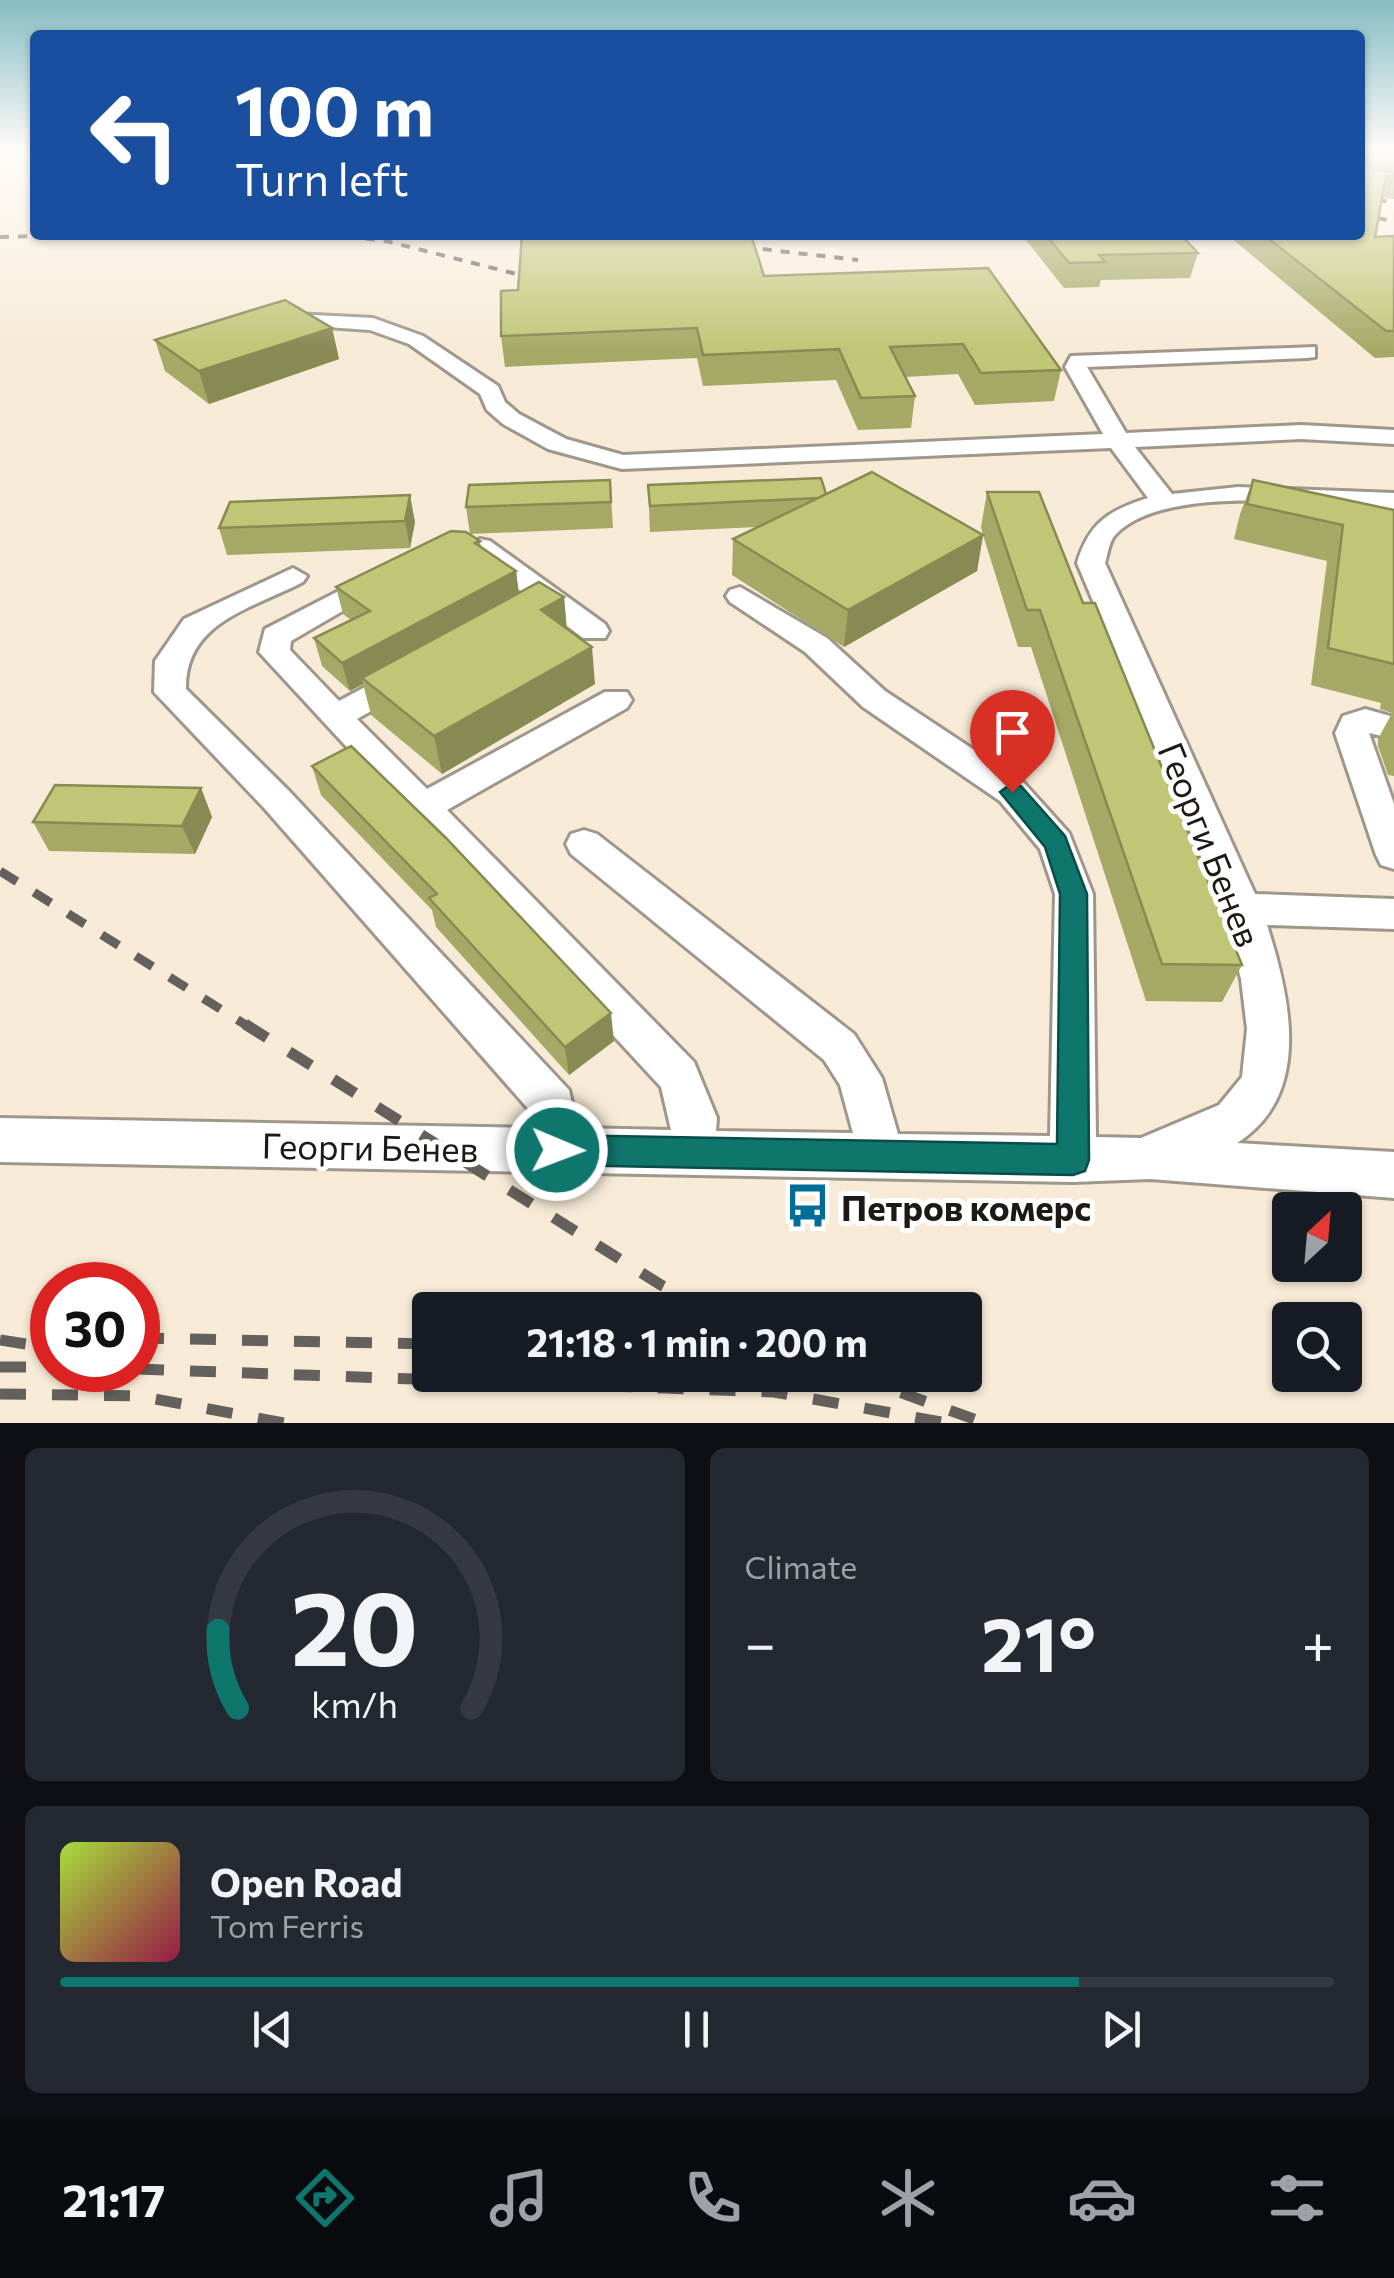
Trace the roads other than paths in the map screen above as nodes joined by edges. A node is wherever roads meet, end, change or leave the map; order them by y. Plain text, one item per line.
1 (270, 319) edge
2 (1307, 352) dead end
3 (1394, 437) edge
4 (1120, 443) junction
5 (1267, 496) junction
6 (1394, 500) edge
7 (1164, 501) junction
8 (1394, 526) edge
9 (450, 546) edge
10 (415, 563) edge
11 (293, 576) dead end
12 (740, 596) dead end
13 (550, 598) junction
14 (516, 616) edge
15 (594, 631) dead end
16 (434, 662) edge
17 (616, 700) dead end
18 (335, 717) junction
19 (1394, 728) edge
20 (422, 808) junction
21 (584, 844) dead end
22 (1394, 855) edge
23 (1242, 910) junction
24 (1394, 914) edge
25 (0, 1140) edge
26 (557, 1150) junction
27 (693, 1153) junction
28 (882, 1156) junction
29 (1073, 1160) junction
30 (1142, 1160) junction
31 (1394, 1175) edge

1 - 4 street
2 - 4 street
3 - 4 street
4 - 7 street
5 - 6 street, Георги Бенев
5 - 7 street, Георги Бенев
5 - 8 street
7 - 23 street, Георги Бенев
9 - 13 street
10 - 18 street
11 - 26 street
12 - 29 street
13 - 14 street
13 - 15 street
16 - 18 street
17 - 20 street
18 - 20 street
19 - 22 street
20 - 27 street
21 - 28 street
23 - 24 street
23 - 30 street, Георги Бенев
25 - 26 street, Георги Бенев
26 - 27 street, Георги Бенев
27 - 28 street, Георги Бенев
28 - 29 street, Георги Бенев
29 - 30 street, Георги Бенев
30 - 31 street

